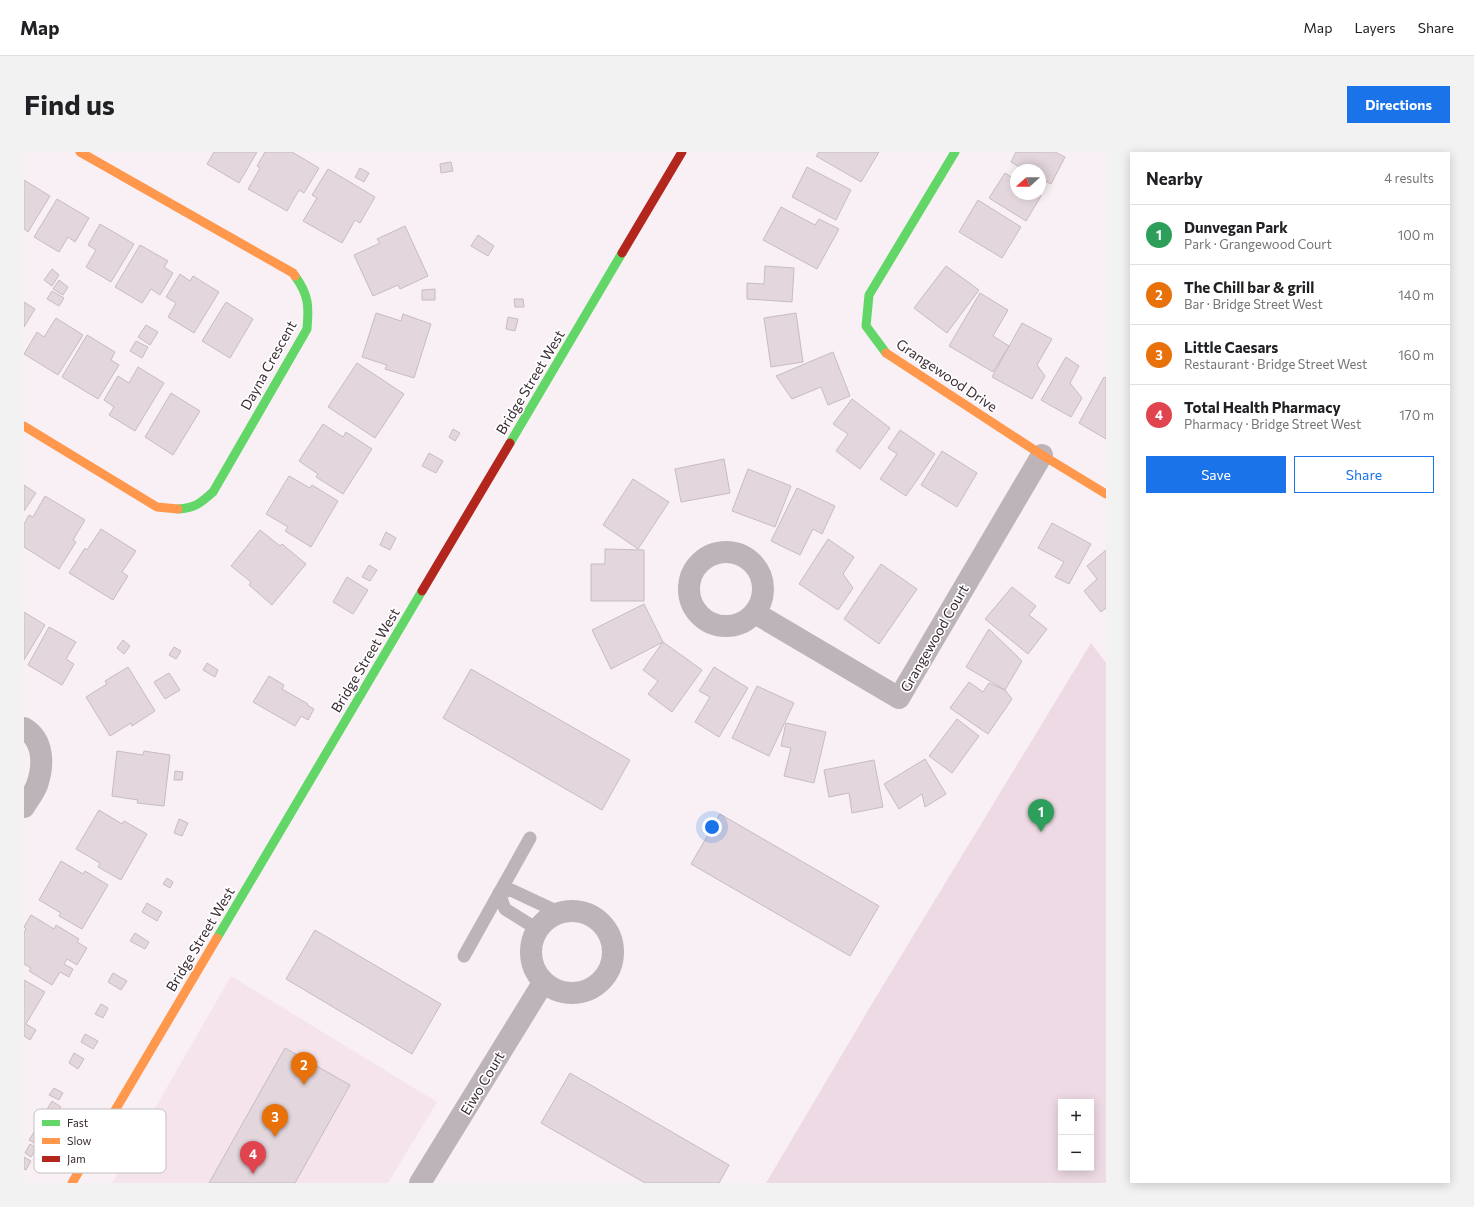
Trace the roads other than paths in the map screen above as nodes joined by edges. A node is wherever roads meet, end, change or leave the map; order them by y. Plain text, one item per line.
1 (80, 152) edge
2 (682, 152) edge
3 (955, 152) edge
4 (24, 426) edge
5 (1042, 455) junction
6 (1106, 494) edge
7 (755, 612) dead end
8 (24, 728) edge
9 (24, 807) edge
10 (530, 838) dead end
11 (499, 893) junction
12 (558, 912) junction
13 (537, 929) junction
14 (464, 956) dead end
15 (543, 983) junction
16 (116, 1109) edge
17 (78, 1173) edge
18 (72, 1183) edge
19 (420, 1183) edge

1 - 4 street, Dayna Crescent
2 - 16 street, Bridge Street West
3 - 5 street, Grangewood Drive
5 - 6 street, Grangewood Drive
5 - 7 street, Grangewood Court
8 - 9 street
10 - 11 lane
11 - 12 lane
11 - 13 lane
11 - 14 lane
12 - 13 street
12 - 15 street
13 - 15 street
15 - 19 street, Eiwo Court
17 - 18 street, Bridge Street West

